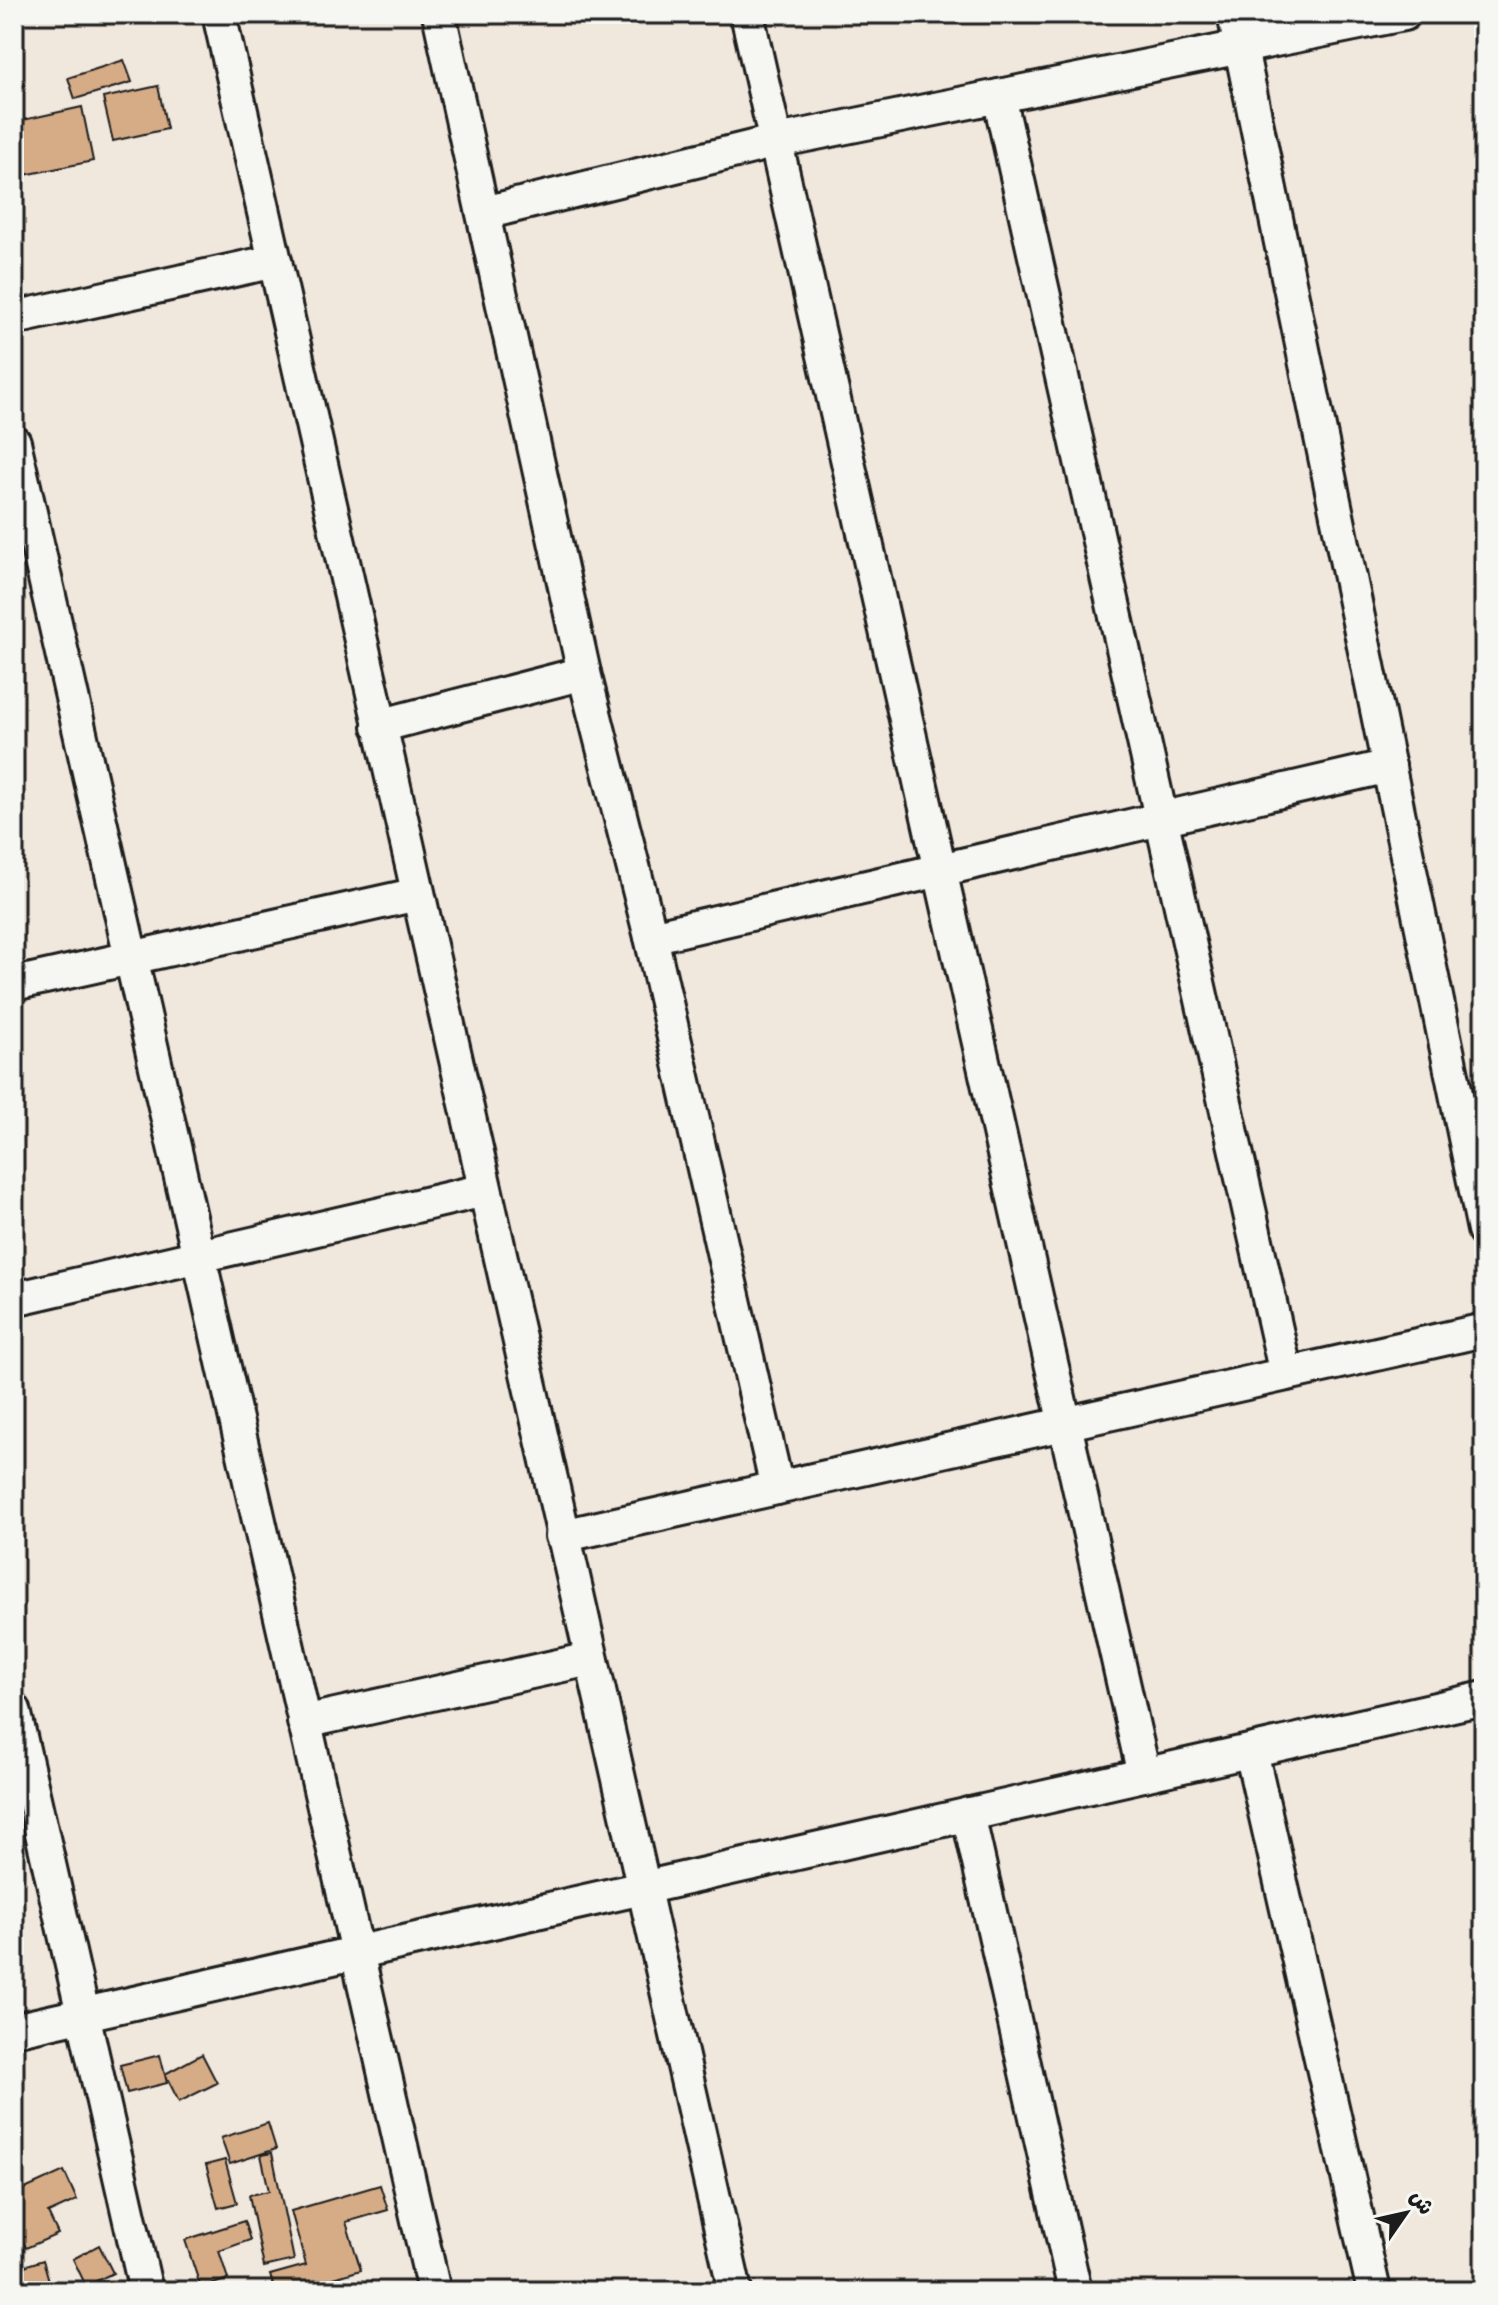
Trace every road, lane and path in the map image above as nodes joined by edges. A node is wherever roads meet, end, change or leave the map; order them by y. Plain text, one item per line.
1 (219, 14) edge
2 (439, 14) edge
3 (747, 14) edge
4 (1234, 14) edge
5 (1404, 14) edge
6 (1241, 45) junction
7 (999, 96) junction
8 (777, 141) junction
9 (484, 213) junction
10 (275, 261) junction
11 (14, 318) edge
12 (14, 442) edge
13 (584, 673) junction
14 (379, 726) junction
15 (1389, 766) junction
16 (1163, 820) junction
17 (940, 871) junction
18 (418, 894) junction
19 (651, 937) junction
20 (130, 958) junction
21 (14, 984) edge
22 (485, 1190) junction
23 (1484, 1230) edge
24 (198, 1256) junction
25 (14, 1299) edge
26 (1484, 1330) edge
27 (1286, 1374) junction
28 (1065, 1424) junction
29 (777, 1488) junction
30 (562, 1536) junction
31 (590, 1659) junction
32 (1484, 1698) edge
33 (14, 1710) edge
34 (304, 1722) junction
35 (1251, 1751) junction
36 (1144, 1775) junction
37 (968, 1814) junction
38 (642, 1888) junction
39 (356, 1952) junction
40 (83, 2014) junction
41 (14, 2030) edge
42 (146, 2291) edge
43 (434, 2291) edge
44 (735, 2291) edge
45 (1075, 2291) edge
46 (1374, 2291) edge

1 - 10 street
2 - 9 street
3 - 8 street
4 - 6 street
5 - 6 street
6 - 7 street
6 - 15 street
7 - 8 street
7 - 16 street
8 - 9 street
8 - 17 street
9 - 13 street
10 - 11 street
10 - 14 street
12 - 20 street
13 - 14 street
13 - 19 street
14 - 18 street
15 - 16 street
15 - 23 street
16 - 17 street
16 - 27 street
17 - 19 street
17 - 28 street
18 - 20 street
18 - 22 street
19 - 29 street
20 - 21 street
20 - 24 street
22 - 24 street
22 - 30 street
24 - 25 street
24 - 34 street
26 - 27 street
27 - 28 street
28 - 29 street
28 - 36 street
29 - 30 street
30 - 31 street
31 - 34 street
31 - 38 street
32 - 35 street
33 - 40 street
34 - 39 street
35 - 36 street
35 - 46 street
36 - 37 street
37 - 38 street
37 - 45 street
38 - 39 street
38 - 44 street
39 - 40 street
39 - 43 street
40 - 41 street
40 - 42 street

